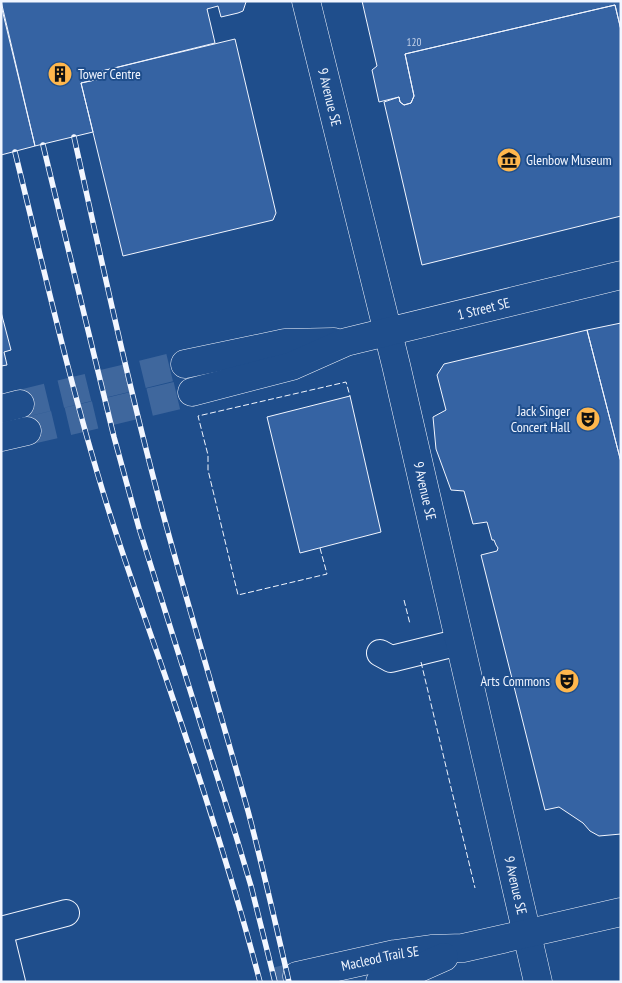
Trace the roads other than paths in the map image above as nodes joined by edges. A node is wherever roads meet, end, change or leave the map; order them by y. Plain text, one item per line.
1 (306, 1) edge
2 (621, 275) edge
3 (388, 332) junction
4 (346, 342) junction
5 (185, 364) tunnel mouth
6 (192, 392) tunnel mouth
7 (460, 642) junction
8 (380, 653) dead end
9 (621, 912) edge
10 (66, 913) dead end
11 (1, 930) edge
12 (527, 934) junction
13 (1, 937) edge
14 (463, 948) junction
15 (297, 976) tunnel mouth
16 (12, 982) edge
17 (380, 982) edge
18 (538, 982) edge

1 - 3 main road, 9 Avenue SE
2 - 3 main road, 1 Street SE
3 - 4 main road, 1 Street SE
3 - 7 main road, 9 Avenue SE
4 - 5 main road, 1 Street SE
4 - 6 main road, 1 Street SE
7 - 8 street
7 - 12 main road, 9 Avenue SE
9 - 12 main road, Macleod Trail SE
10 - 11 street
12 - 14 main road, Macleod Trail SE
12 - 18 main road, 9 Avenue SE
13 - 16 street
14 - 15 main road, Macleod Trail SE
14 - 17 main road, Macleod Trail SE

